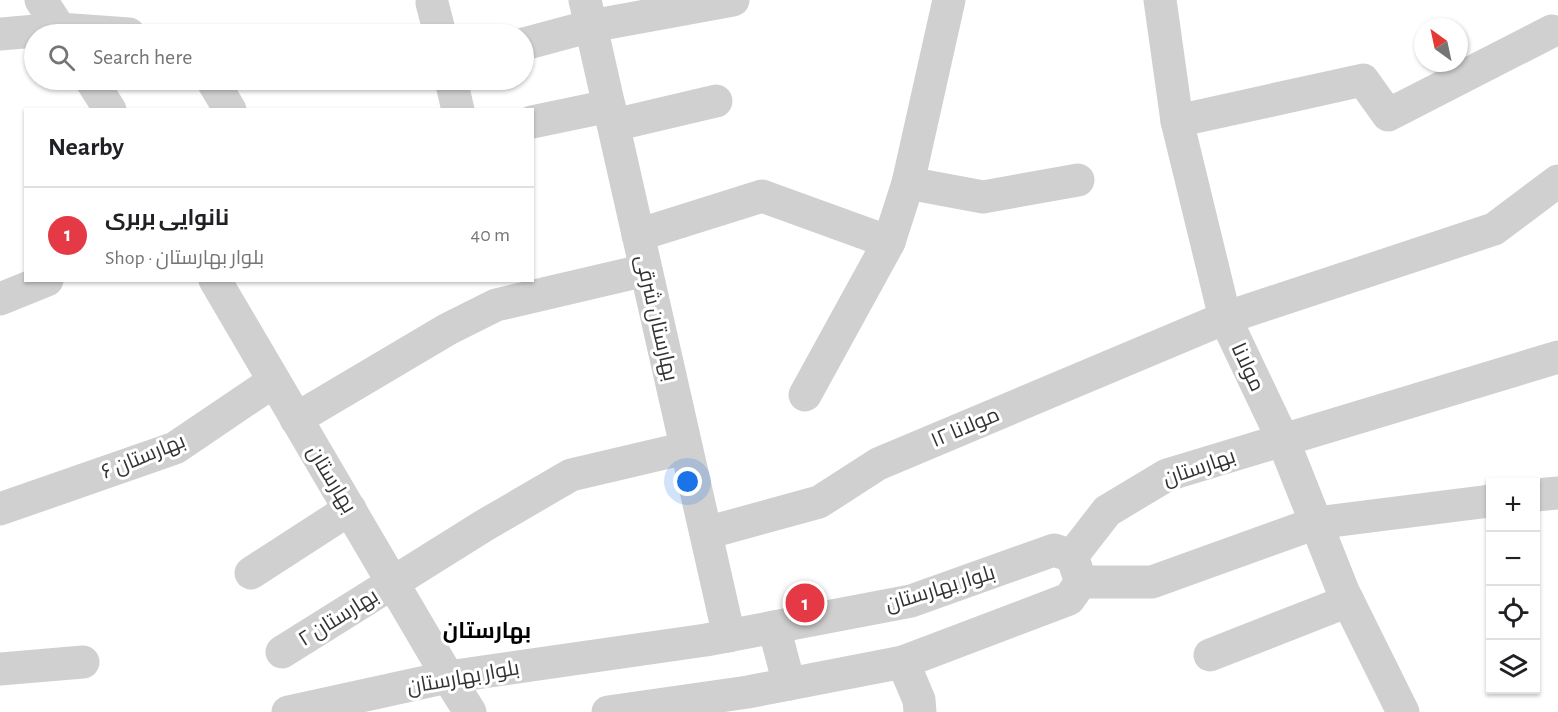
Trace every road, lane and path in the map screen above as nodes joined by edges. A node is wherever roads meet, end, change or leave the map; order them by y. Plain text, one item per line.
1 (41, 0) edge
2 (733, 0) edge
3 (949, 0) edge
4 (1160, 0) edge
5 (432, 3) dead end
6 (588, 13) edge
7 (56, 24) edge
8 (437, 24) edge
9 (1552, 31) dead end
10 (24, 33) edge
11 (0, 34) edge
12 (534, 40) edge
13 (97, 90) edge
14 (218, 90) edge
15 (453, 90) edge
16 (716, 101) dead end
17 (109, 108) edge
18 (229, 108) edge
19 (458, 108) edge
20 (611, 115) junction
21 (1177, 121) junction
22 (534, 122) edge
23 (1078, 180) dead end
24 (1558, 181) edge
25 (908, 183) junction
26 (638, 235) junction
27 (889, 242) junction
28 (646, 270) junction
29 (42, 282) edge
30 (216, 282) edge
31 (0, 299) edge
32 (1225, 318) junction
33 (1558, 357) edge
34 (274, 381) junction
35 (805, 396) dead end
36 (296, 419) junction
37 (1283, 440) junction
38 (686, 448) junction
39 (1558, 493) edge
40 (1540, 495) edge
41 (1486, 502) edge
42 (0, 509) edge
43 (350, 509) junction
44 (1316, 523) junction
45 (706, 533) junction
46 (1077, 569) junction
47 (251, 573) dead end
48 (393, 582) junction
49 (1348, 601) junction
50 (774, 627) junction
51 (729, 636) junction
52 (282, 652) dead end
53 (1210, 656) dead end
54 (84, 662) dead end
55 (903, 662) junction
56 (0, 669) edge
57 (448, 677) junction
58 (789, 684) junction
59 (288, 712) edge
60 (470, 712) edge
61 (608, 712) edge
62 (920, 712) edge
63 (1403, 712) edge

1 - 7 street
2 - 6 street
3 - 25 street
4 - 21 street, مولانا
5 - 8 street
6 - 12 street
6 - 20 street, بهارستان شرقی
9 - 21 street
10 - 11 street
13 - 17 street
14 - 18 street
15 - 19 street
16 - 20 street
20 - 22 street
20 - 26 street, بهارستان شرقی
21 - 32 street, مولانا
23 - 25 street
24 - 32 street, مولانا ۱۲
25 - 27 street
26 - 27 street
26 - 28 street, بهارستان شرقی
27 - 35 street
28 - 36 street
28 - 38 street, بهارستان شرقی
29 - 31 street
30 - 34 street, بهارستان
32 - 37 street, مولانا
32 - 45 street, مولانا ۱۲
33 - 37 street, بهارستان
34 - 36 street, بهارستان
34 - 42 street, بهارستان ۶
36 - 43 street, بهارستان
37 - 44 street, مولانا
37 - 46 street, بهارستان
38 - 45 street, بهارستان شرقی
38 - 48 street, بهارستان ۲
39 - 40 street
41 - 44 street, بلوار بهارستان
43 - 47 street
43 - 48 street, بهارستان
44 - 46 street, بلوار بهارستان
44 - 49 street, مولانا
45 - 51 street, بهارستان شرقی
46 - 50 street, بلوار بهارستان
46 - 55 street
48 - 52 street, بهارستان ۲
48 - 57 street, بهارستان
49 - 53 street
49 - 63 street, مولانا
50 - 51 street, بلوار بهارستان
50 - 58 street
51 - 57 street, بلوار بهارستان
54 - 56 street
55 - 58 street
55 - 62 street
57 - 59 street, بلوار بهارستان
57 - 60 street, بهارستان
58 - 61 street

